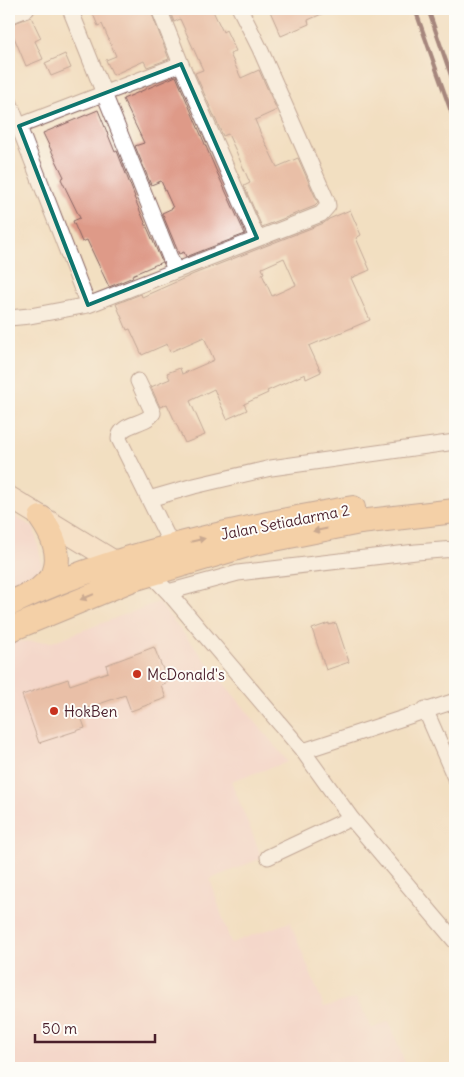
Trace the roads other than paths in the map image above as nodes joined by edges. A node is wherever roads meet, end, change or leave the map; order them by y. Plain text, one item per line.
1 (27, 9) edge
2 (70, 9) edge
3 (159, 9) edge
4 (240, 9) edge
5 (9, 16) edge
6 (181, 64) junction
7 (104, 93) junction
8 (9, 101) edge
9 (19, 126) junction
10 (257, 238) junction
11 (175, 270) junction
12 (88, 305) junction
13 (9, 318) edge
14 (138, 381) dead end
15 (455, 442) edge
16 (455, 496) edge
17 (9, 497) edge
18 (149, 499) junction
19 (455, 511) edge
20 (41, 518) junction
21 (172, 546) junction
22 (455, 549) edge
23 (133, 568) junction
24 (40, 588) junction
25 (168, 592) junction
26 (9, 604) edge
27 (9, 630) edge
28 (455, 701) edge
29 (425, 709) junction
30 (303, 751) junction
31 (455, 778) edge
32 (352, 818) junction
33 (268, 858) dead end
34 (455, 941) edge

1 - 5 street
2 - 7 street
3 - 6 street
4 - 10 street
6 - 7 street
6 - 10 street
7 - 9 street
7 - 11 street
8 - 9 street
9 - 12 street
10 - 11 street
11 - 12 street
12 - 13 street
14 - 18 street
15 - 18 street
21 -> 16 main road, Jalan Setiadarma 2
17 - 20 main road
18 - 21 street
19 -> 23 main road, Jalan Setiadarma 2
20 - 23 main road
20 - 24 main road
21 - 23 main road, Jalan Setiadarma 2
22 - 25 street
23 - 24 main road
23 - 25 street
23 -> 27 main road
24 - 26 main road
25 - 30 street
28 - 29 street
29 - 30 street
29 - 31 street
30 - 32 street
32 - 33 street
32 - 34 street

